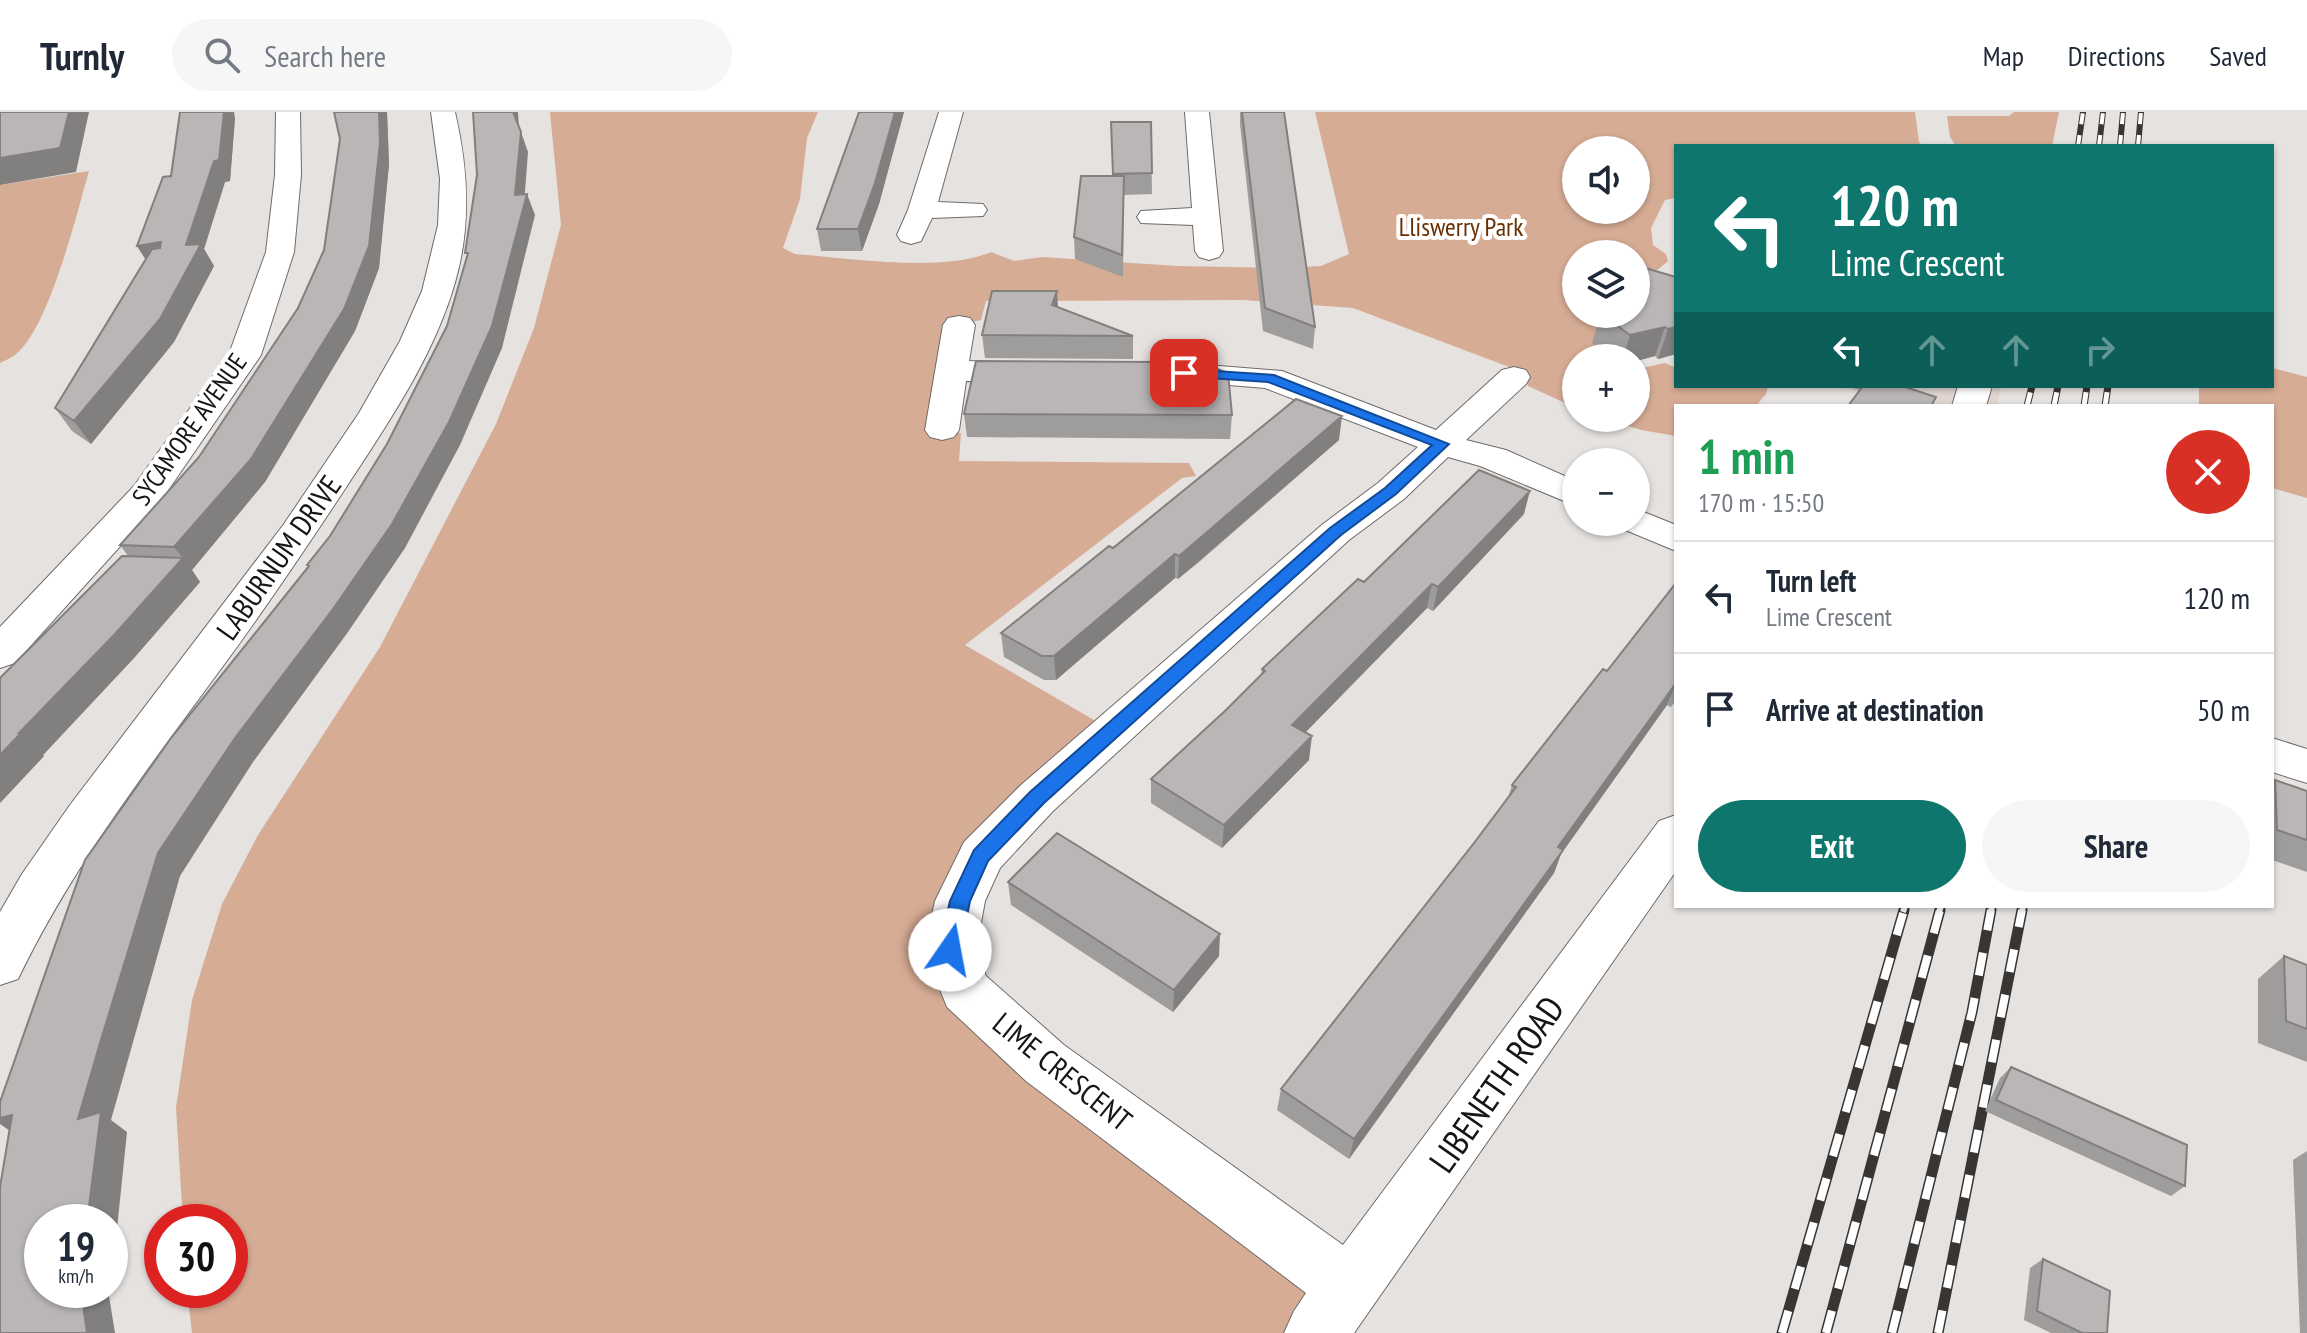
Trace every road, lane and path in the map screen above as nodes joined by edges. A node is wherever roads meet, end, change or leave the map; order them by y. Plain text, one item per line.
1 (288, 112) edge
2 (443, 112) edge
3 (951, 112) edge
4 (1197, 112) edge
5 (973, 210) dead end
6 (1206, 216) junction
7 (1151, 217) dead end
8 (1209, 251) dead end
9 (959, 325) dead end
10 (951, 371) junction
11 (1061, 372) edge
12 (1140, 372) edge
13 (1514, 377) dead end
14 (942, 430) dead end
15 (1441, 444) junction
16 (1562, 489) edge
17 (1650, 527) edge
18 (1674, 538) edge
19 (0, 653) edge
20 (2274, 756) edge
21 (2307, 766) edge
22 (1674, 837) edge
23 (0, 963) edge
24 (1350, 1288) junction
25 (1316, 1333) edge

1 - 19 street, SYCAMORE AVENUE
2 - 23 street, LABURNUM DRIVE
3 - 5 street
4 - 6 street
6 - 7 street
6 - 8 street
9 - 10 street
10 - 11 street
10 - 14 street
12 - 15 street
13 - 15 street, LIME CRESCENT
15 - 16 street
15 - 24 street, LIME CRESCENT
17 - 18 street
20 - 21 street
22 - 24 street, LIBENETH ROAD
24 - 25 street, LIBENETH ROAD

